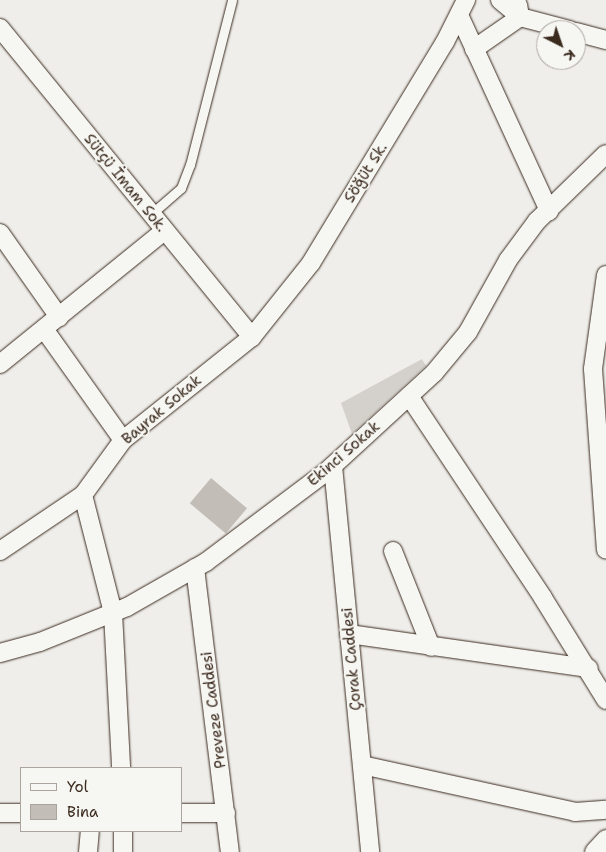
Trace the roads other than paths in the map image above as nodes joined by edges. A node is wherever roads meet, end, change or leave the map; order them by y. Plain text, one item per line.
1 (232, 0) edge
2 (500, 0) edge
3 (462, 7) edge
4 (518, 8) edge
5 (546, 20) edge
6 (0, 28) edge
7 (586, 35) edge
8 (606, 40) edge
9 (474, 49) junction
10 (606, 154) edge
11 (549, 211) junction
12 (150, 215) junction
13 (163, 232) junction
14 (0, 233) edge
15 (606, 274) edge
16 (59, 317) junction
17 (44, 329) junction
18 (252, 337) junction
19 (0, 364) edge
20 (409, 396) junction
21 (124, 440) junction
22 (333, 466) junction
23 (83, 494) junction
24 (606, 550) edge
25 (394, 551) dead end
26 (0, 552) edge
27 (195, 568) junction
28 (113, 613) junction
29 (350, 634) junction
30 (431, 647) junction
31 (0, 653) edge
32 (589, 668) junction
33 (606, 700) edge
34 (362, 765) junction
35 (121, 767) edge
36 (606, 810) edge
37 (226, 812) junction
38 (0, 813) edge
39 (20, 813) edge
40 (182, 813) edge
41 (90, 832) edge
42 (123, 832) edge
43 (606, 839) edge
44 (88, 852) edge
45 (123, 852) edge
46 (230, 852) edge
47 (370, 852) edge
48 (594, 852) edge

1 - 12 lane
2 - 4 street
3 - 9 street
3 - 18 street, Söğüt Sk.
4 - 5 street
4 - 9 street
6 - 12 street, Sütçü İmam Sok.
7 - 8 street
9 - 11 street
10 - 11 street, Ekinci Sokak
11 - 20 street, Ekinci Sokak
12 - 13 street, Sütçü İmam Sok.
13 - 16 street
13 - 18 street, Sütçü İmam Sok.
14 - 16 street
15 - 24 street
16 - 17 street
17 - 19 street
17 - 21 street
18 - 21 street, Bayrak Sokak
20 - 22 street, Ekinci Sokak
20 - 32 street
21 - 23 street, Bayrak Sokak
22 - 27 street, Ekinci Sokak
22 - 29 street, Çorak Caddesi
23 - 26 street, Bayrak Sokak
23 - 28 street
25 - 30 street
27 - 28 street, Ekinci Sokak
27 - 37 street, Preveze Caddesi
28 - 31 street, Ekinci Sokak
28 - 35 street
29 - 30 street
29 - 34 street, Çorak Caddesi
30 - 32 street
32 - 33 street
34 - 36 street
34 - 47 street, Çorak Caddesi
37 - 40 street
37 - 46 street, Preveze Caddesi
38 - 39 street
41 - 44 street
42 - 45 street
43 - 48 street

